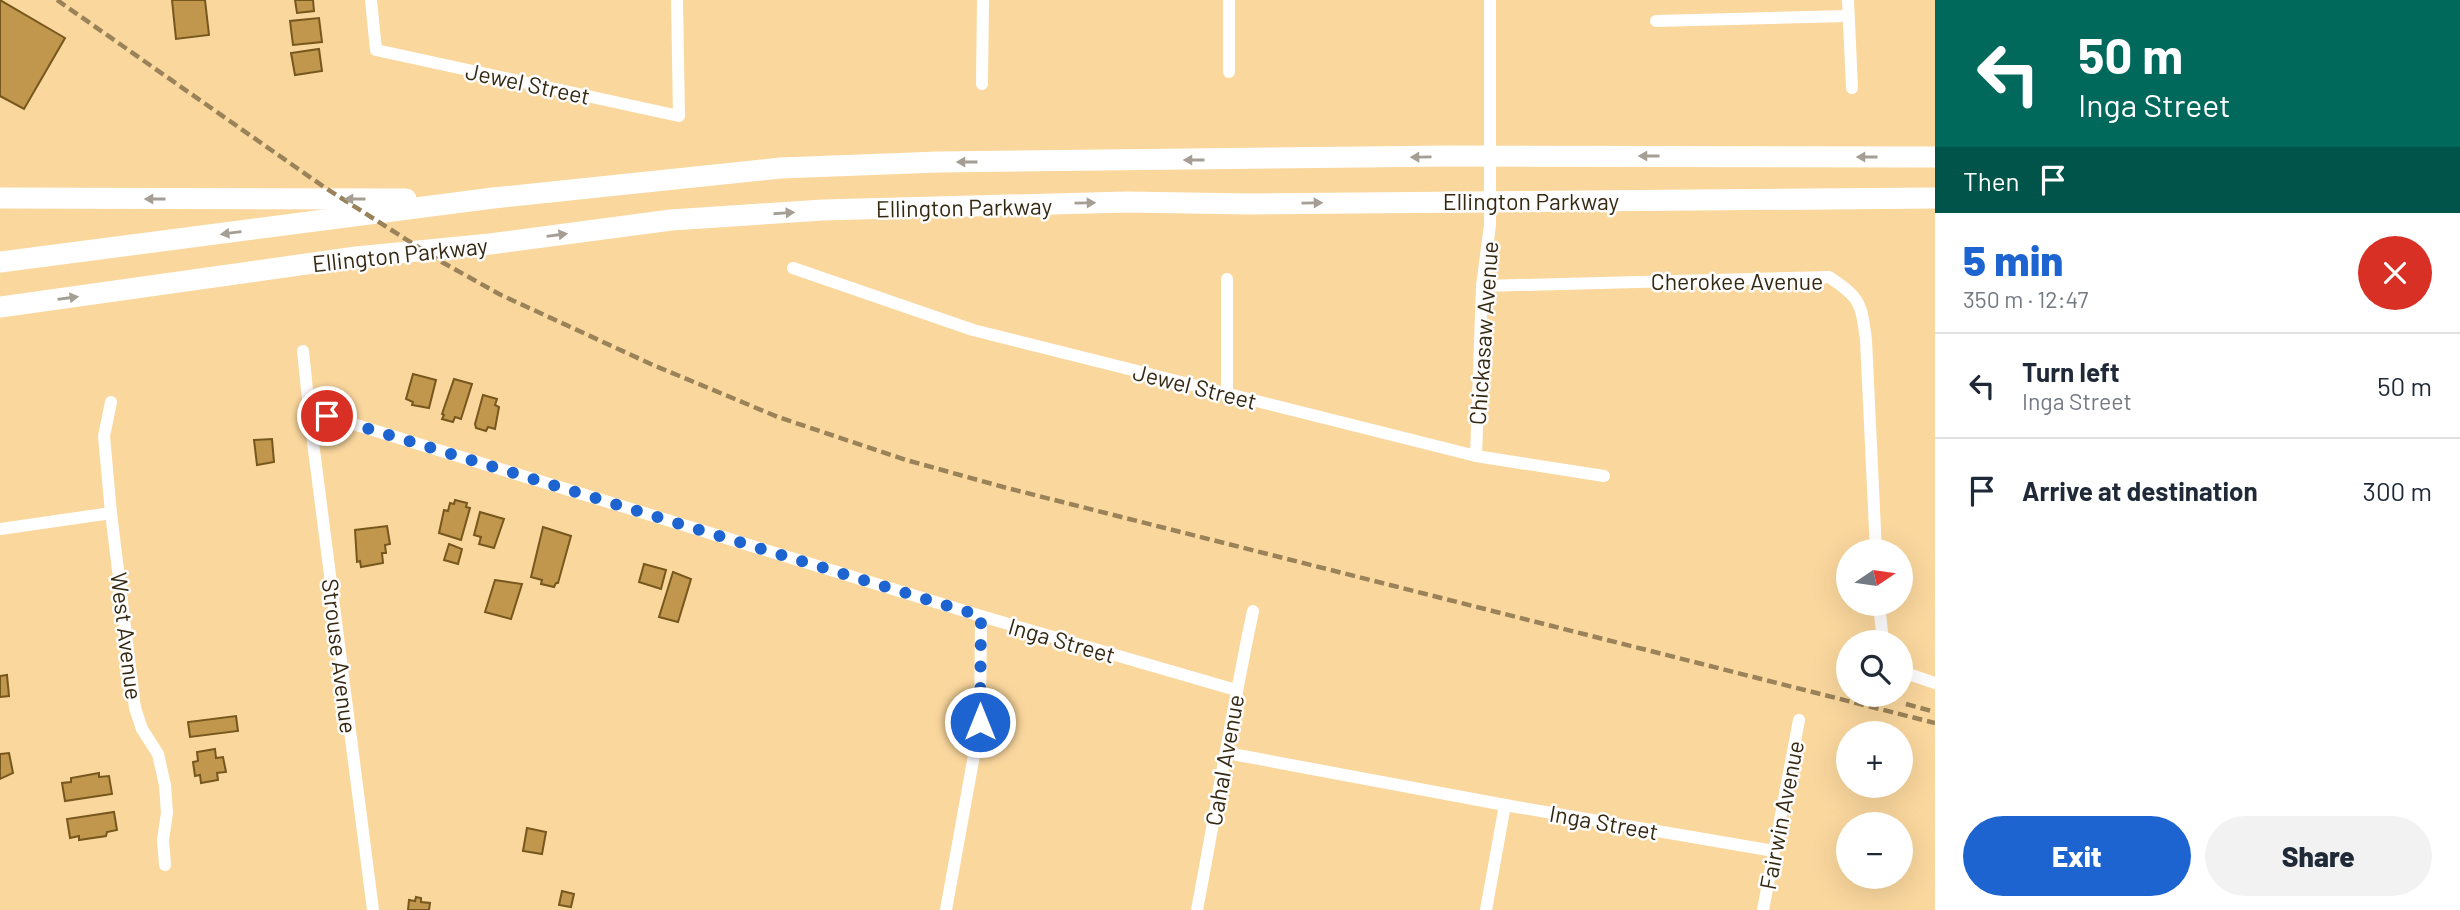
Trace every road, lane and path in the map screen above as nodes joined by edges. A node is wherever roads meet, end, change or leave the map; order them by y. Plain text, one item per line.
1 (371, 0) edge
2 (677, 0) edge
3 (983, 0) edge
4 (1229, 0) edge
5 (1490, 0) edge
6 (1848, 0) edge
7 (1849, 16) junction
8 (1656, 21) dead end
9 (1229, 72) dead end
10 (982, 84) dead end
11 (1852, 88) dead end
12 (1935, 157) edge
13 (0, 198) edge
14 (1935, 198) edge
15 (430, 203) junction
16 (0, 262) edge
17 (793, 268) dead end
18 (1227, 279) dead end
19 (1482, 286) junction
20 (0, 307) edge
21 (303, 351) dead end
22 (1227, 394) junction
23 (111, 402) dead end
24 (310, 419) junction
25 (1476, 456) junction
26 (1604, 476) dead end
27 (111, 513) junction
28 (0, 529) edge
29 (1875, 539) edge
30 (1253, 611) dead end
31 (981, 616) junction
32 (1913, 675) edge
33 (1935, 683) edge
34 (1236, 690) junction
35 (1799, 720) dead end
36 (1227, 753) junction
37 (1505, 805) junction
38 (1774, 851) junction
39 (165, 865) dead end
40 (373, 910) edge
41 (946, 910) edge
42 (1197, 910) edge
43 (1486, 910) edge
44 (1763, 910) edge

1 - 2 street, Jewel Street
3 - 10 street
4 - 9 street
5 - 19 street, Chickasaw Avenue
6 - 7 street
7 - 8 street
7 - 11 street
12 -> 15 highway, Ellington Parkway
15 -> 13 highway
20 -> 14 highway, Ellington Parkway
15 -> 16 highway, Ellington Parkway
17 - 22 street, Jewel Street
18 - 22 street
19 - 25 street, Chickasaw Avenue
19 - 29 street, Cherokee Avenue
21 - 24 street, Strouse Avenue
22 - 25 street, Jewel Street
23 - 27 street, West Avenue
24 - 31 street, Inga Street
24 - 40 street, Strouse Avenue
25 - 26 street, Jewel Street
27 - 28 street
27 - 39 street, West Avenue
30 - 34 street, Cahal Avenue
31 - 34 street, Inga Street
31 - 41 street
32 - 33 street
34 - 36 street, Cahal Avenue
35 - 38 street, Fairwin Avenue
36 - 37 street, Inga Street
36 - 42 street, Cahal Avenue
37 - 38 street, Inga Street
37 - 43 street
38 - 44 street, Fairwin Avenue

